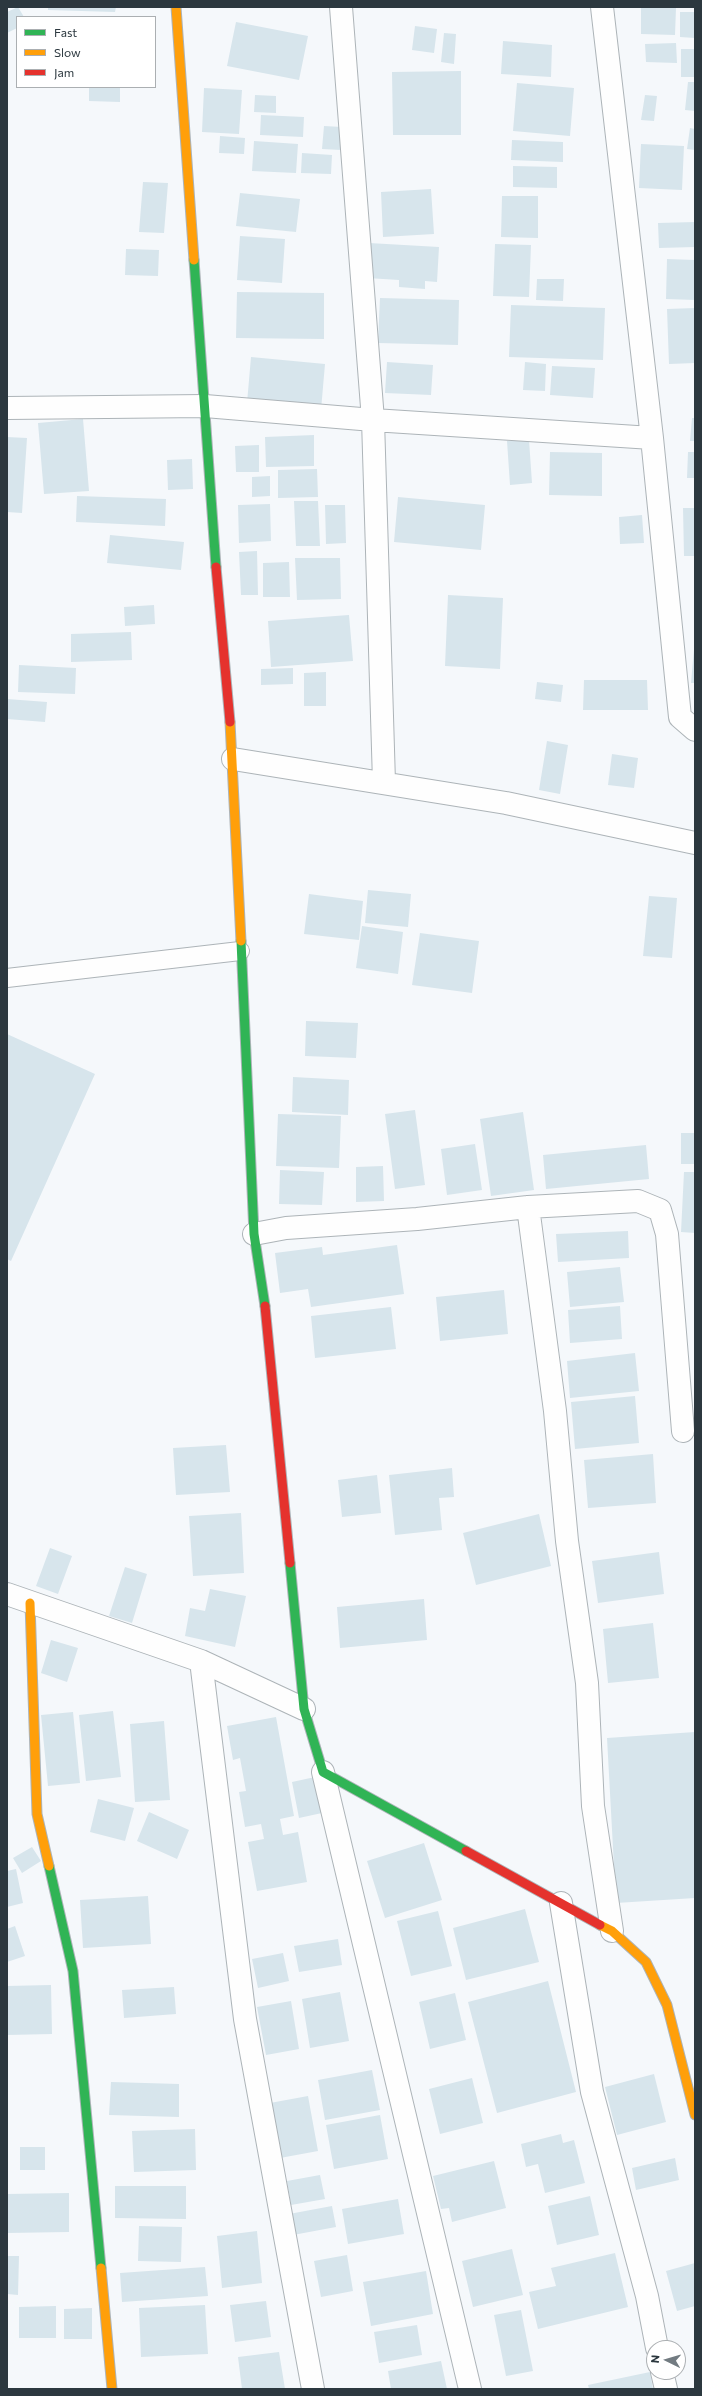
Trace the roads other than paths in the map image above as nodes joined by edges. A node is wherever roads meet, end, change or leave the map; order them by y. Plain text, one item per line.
1 (176, 7) edge
2 (341, 7) edge
3 (602, 7) edge
4 (205, 406) junction
5 (7, 408) edge
6 (372, 420) junction
7 (652, 438) junction
8 (695, 730) edge
9 (233, 759) junction
10 (384, 782) junction
11 (695, 843) edge
12 (240, 951) junction
13 (7, 978) edge
14 (528, 1207) junction
15 (254, 1234) junction
16 (682, 1431) dead end
17 (7, 1594) edge
18 (30, 1602) junction
19 (201, 1661) junction
20 (304, 1709) junction
21 (323, 1772) junction
22 (560, 1903) junction
23 (612, 1931) junction
24 (695, 2115) edge
25 (655, 2340) edge
26 (112, 2389) edge
27 (313, 2389) edge
28 (470, 2389) edge

1 - 4 street
2 - 6 street
3 - 7 street
4 - 5 street
4 - 6 street
4 - 9 street
6 - 7 street
6 - 10 street
7 - 8 street
9 - 10 street
9 - 12 street
10 - 11 street
12 - 13 lane
12 - 15 street
14 - 15 street
14 - 16 street
14 - 23 street
15 - 20 street
17 - 18 street
18 - 19 street
18 - 26 street
19 - 20 street
19 - 27 street
20 - 21 street
21 - 22 street
21 - 28 street
22 - 23 street
22 - 25 street
23 - 24 street

